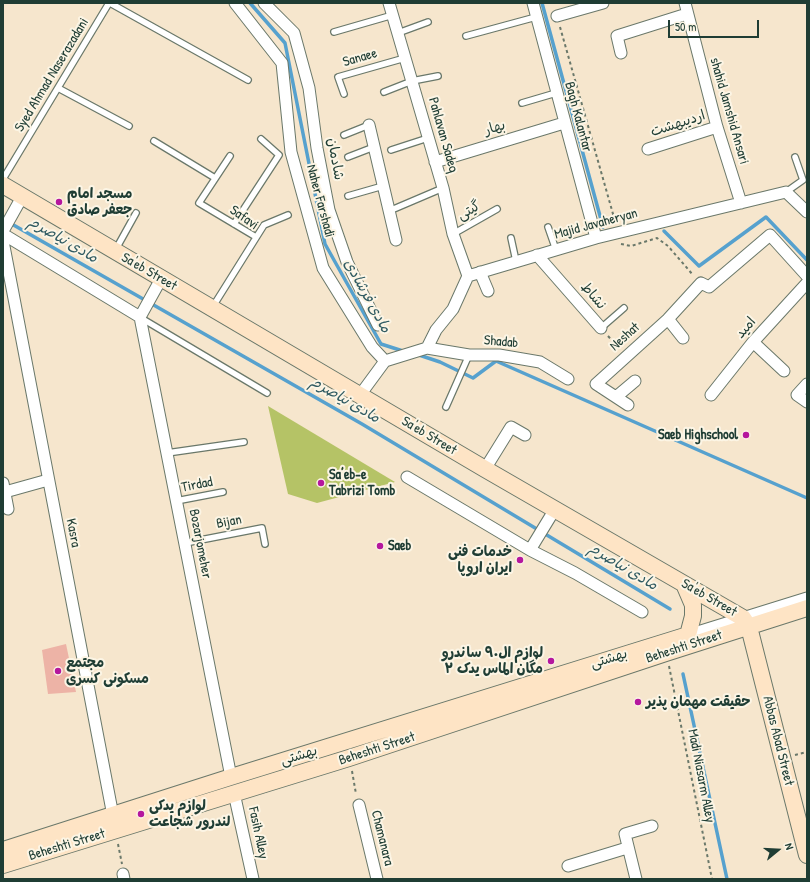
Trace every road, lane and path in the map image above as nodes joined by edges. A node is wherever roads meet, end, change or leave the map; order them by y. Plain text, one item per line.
1 (109, 3) edge
2 (235, 3) edge
3 (264, 3) edge
4 (389, 3) edge
5 (533, 3) edge
6 (603, 3) edge
7 (684, 3) edge
8 (687, 14) junction
9 (393, 15) junction
10 (557, 16) joint
11 (536, 17) junction
12 (428, 22) dead end
13 (334, 32) dead end
14 (398, 33) junction
15 (466, 36) dead end
16 (621, 53) dead end
17 (405, 58) junction
18 (438, 76) dead end
19 (248, 80) dead end
20 (412, 81) junction
21 (58, 88) junction
22 (384, 92) dead end
23 (556, 93) junction
24 (344, 94) dead end
25 (522, 103) dead end
26 (564, 124) junction
27 (369, 125) joint
28 (129, 126) dead end
29 (716, 127) junction
30 (344, 135) dead end
31 (428, 138) junction
32 (261, 139) dead end
33 (154, 141) dead end
34 (374, 147) junction
35 (648, 149) dead end
36 (391, 150) dead end
37 (230, 156) dead end
38 (348, 157) dead end
39 (795, 157) dead end
40 (435, 162) junction
41 (215, 178) junction
42 (3, 179) edge
43 (3, 185) edge
44 (384, 186) junction
45 (443, 188) junction
46 (786, 192) junction
47 (348, 196) dead end
48 (22, 197) junction
49 (741, 203) junction
50 (497, 209) dead end
51 (389, 211) junction
52 (807, 212) edge
53 (136, 213) dead end
54 (288, 215) dead end
55 (234, 224) junction
56 (6, 227) edge
57 (548, 227) dead end
58 (452, 234) junction
59 (256, 237) junction
60 (511, 238) dead end
61 (596, 238) junction
62 (618, 238) junction
63 (396, 240) dead end
64 (3, 241) edge
65 (556, 250) junction
66 (114, 251) junction
67 (537, 255) junction
68 (516, 262) junction
69 (480, 272) junction
70 (468, 276) junction
71 (807, 276) edge
72 (161, 279) junction
73 (701, 283) junction
74 (807, 283) edge
75 (488, 291) dead end
76 (212, 308) junction
77 (624, 308) dead end
78 (140, 317) junction
79 (668, 319) junction
80 (378, 325) dead end
81 (601, 328) junction
82 (683, 338) dead end
83 (753, 342) junction
84 (427, 348) junction
85 (469, 355) junction
86 (626, 356) junction
87 (385, 361) junction
88 (784, 371) dead end
89 (568, 379) dead end
90 (635, 381) dead end
91 (807, 384) edge
92 (267, 393) dead end
93 (360, 395) junction
94 (711, 395) dead end
95 (616, 397) junction
96 (807, 402) edge
97 (628, 405) dead end
98 (446, 407) dead end
99 (526, 435) dead end
100 (244, 442) dead end
101 (167, 453) junction
102 (485, 469) junction
103 (407, 477) dead end
104 (48, 480) junction
105 (4, 488) edge
106 (223, 492) dead end
107 (176, 501) junction
108 (555, 509) junction
109 (8, 510) dead end
110 (185, 543) junction
111 (265, 544) dead end
112 (532, 547) junction
113 (684, 584) junction
114 (807, 598) edge
115 (807, 608) edge
116 (642, 612) dead end
117 (748, 620) junction
118 (688, 635) junction
119 (666, 653) junction
120 (350, 758) junction
121 (288, 759) junction
122 (293, 775) junction
123 (231, 777) junction
124 (234, 793) junction
125 (359, 805) joint
126 (115, 822) junction
127 (652, 826) dead end
128 (628, 848) junction
129 (3, 850) edge
130 (807, 855) edge
131 (3, 865) edge
132 (568, 866) dead end
133 (124, 876) edge
134 (253, 879) edge
135 (377, 879) edge
136 (636, 879) edge
137 (712, 879) edge

1 - 19 lane
1 - 21 lane, Syed Ahmad Naserazadani
2 - 87 street, Naher Farshadi
3 - 80 street, شادمان
4 - 9 street, Pahlavan Sadeq
5 - 11 street, Bagh Kalantar
6 - 10 street
7 - 8 street, shahid Jamshid Ansari
8 - 16 street
8 - 29 street, shahid Jamshid Ansari
9 - 13 lane
9 - 14 street, Pahlavan Sadeq
10 - 62 path
11 - 15 lane
11 - 23 street, Bagh Kalantar
12 - 14 lane
14 - 17 street, Pahlavan Sadeq
17 - 20 street, Pahlavan Sadeq
17 - 24 lane, Sanaee
18 - 20 lane
20 - 22 lane
20 - 31 street, Pahlavan Sadeq
21 - 28 lane
21 - 42 lane, Syed Ahmad Naserazadani
23 - 25 lane
23 - 26 street, Bagh Kalantar
26 - 40 street, بهار
26 - 61 street, Bagh Kalantar
27 - 30 lane
27 - 34 street
29 - 35 street, اردیبهشت
29 - 49 street, shahid Jamshid Ansari
31 - 36 lane
31 - 40 street, Pahlavan Sadeq
32 - 55 lane
33 - 41 lane
34 - 38 lane
34 - 44 street
37 - 41 lane, Safavi
39 - 46 lane
40 - 45 street, Pahlavan Sadeq
41 - 55 lane, Safavi
43 - 48 main road, Sa'eb Street
44 - 47 lane
44 - 51 street
45 - 51 lane
45 - 58 street, Pahlavan Sadeq
46 - 49 street, Majid Javaheryan
46 - 52 street
48 - 56 street
48 - 66 main road, Sa'eb Street
49 - 62 street, Majid Javaheryan
50 - 58 lane, گیتی
51 - 63 street
53 - 66 lane
54 - 59 lane
55 - 59 lane, Safavi
56 - 78 street
57 - 65 lane
58 - 70 street, Pahlavan Sadeq
59 - 76 lane, Safavi
60 - 68 lane
61 - 62 street, Majid Javaheryan
61 - 65 street, Majid Javaheryan
62 - 73 path
64 - 104 street, Kasra
65 - 67 street, Majid Javaheryan
66 - 72 main road, Sa'eb Street
67 - 68 street, Majid Javaheryan
67 - 81 street, نشاط
68 - 69 street, Majid Javaheryan
69 - 70 street, Majid Javaheryan
69 - 75 street
70 - 84 street
71 - 73 street
72 - 76 main road, Sa'eb Street
72 - 78 street
73 - 79 street, Neshat
74 - 83 street, امید
76 - 93 main road, Sa'eb Street
77 - 81 lane
78 - 92 lane
78 - 101 street, Bozarjomeher
79 - 82 street
79 - 86 street, Neshat
81 - 86 path, نشاط
83 - 88 street
83 - 94 street, امید
84 - 85 street, Shadab
84 - 87 street
85 - 89 street, Shadab
85 - 98 lane
86 - 95 street, Neshat
87 - 93 street
90 - 95 street
91 - 96 street
93 - 102 main road, Sa'eb Street
95 - 97 street, Neshat
99 - 102 street
100 - 101 lane
101 - 107 street, Bozarjomeher
102 - 108 main road, Sa'eb Street
103 - 112 street
104 - 105 street
104 - 126 street, Kasra
105 - 109 street
106 - 107 lane, Tirdad
107 - 110 street, Bozarjomeher
108 - 112 street
108 - 113 main road, Sa'eb Street
110 - 111 lane, Bijan
110 - 123 street, Bozarjomeher
112 - 116 street
113 - 117 main road, Sa'eb Street
113 - 118 main road
114 - 117 street, Beheshti Street
115 - 117 main road, Beheshti Street
117 - 118 street
117 - 119 main road, Beheshti Street
117 - 130 main road, Abbas Abad Street
118 - 121 main road, بهشتی
119 - 120 main road, Beheshti Street
119 - 137 path, Madi Niasarm Alley
120 - 122 main road, Beheshti Street
120 - 125 path
121 - 122 main road
121 - 123 main road, بهشتی
122 - 124 main road, Beheshti Street
123 - 126 main road, بهشتی
124 - 126 main road, Beheshti Street
124 - 134 street, Fasih Alley
125 - 135 street, Chamanara
126 - 129 main road, بهشتی
126 - 131 main road, Beheshti Street
126 - 133 path
127 - 128 street
128 - 132 street
128 - 136 street

